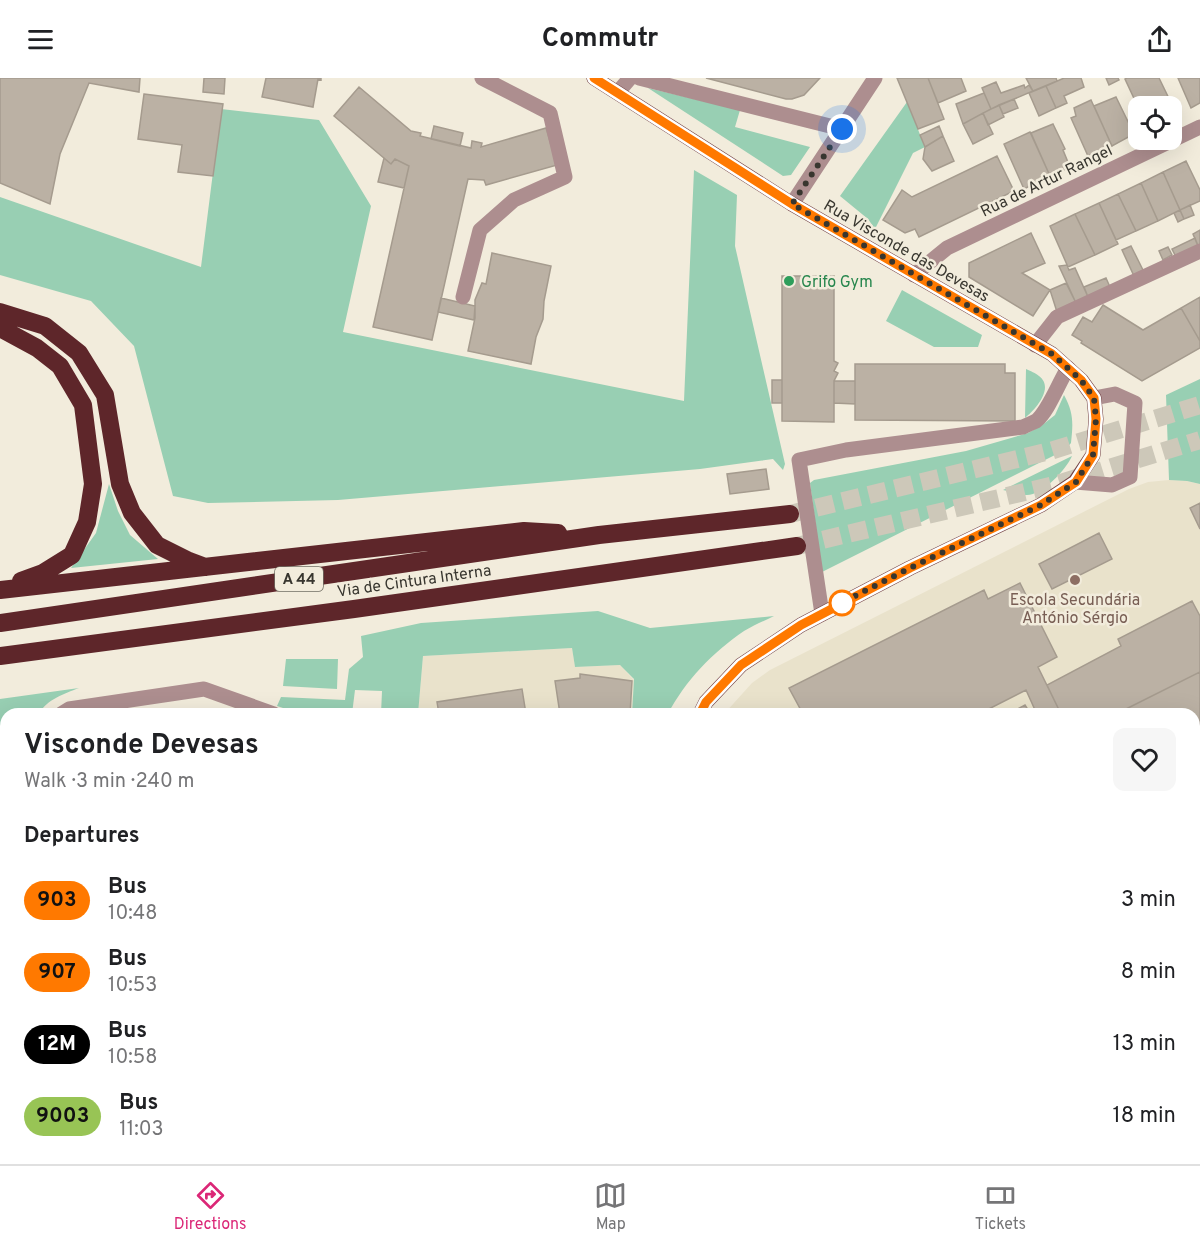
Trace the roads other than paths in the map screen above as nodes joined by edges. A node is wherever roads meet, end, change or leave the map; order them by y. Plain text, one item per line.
1 (482, 78) edge
2 (630, 78) edge
3 (639, 78) edge
4 (875, 78) edge
5 (599, 79) edge
6 (618, 93) junction
7 (1200, 127) edge
8 (842, 129) junction
9 (792, 204) junction
10 (1200, 251) edge
11 (914, 275) junction
12 (462, 297) dead end
13 (0, 312) edge
14 (0, 328) edge
15 (1035, 345) junction
16 (1068, 368) junction
17 (1094, 398) junction
18 (1076, 482) junction
19 (790, 514) tunnel mouth
20 (599, 535) junction
21 (797, 546) tunnel mouth
22 (207, 567) junction
23 (0, 590) edge
24 (822, 614) junction
25 (0, 623) edge
26 (0, 656) edge
27 (76, 708) edge
28 (257, 708) edge
29 (703, 708) edge

1 - 12 street
2 - 6 street
3 - 8 street
4 - 8 street
5 - 6 main road, Rua Visconde das Devesas
6 - 9 main road, Rua Visconde das Devesas
7 - 11 street, Rua de Artur Rangel
8 - 9 street
9 - 11 main road, Rua Visconde das Devesas
10 - 15 street
11 - 15 main road, Rua Visconde das Devesas
13 - 22 highway
14 - 23 highway
15 - 16 main road, Rua Visconde das Devesas
16 - 17 main road, Rua Visconde das Devesas
16 - 24 street
17 - 18 main road
17 - 18 street
18 - 24 main road
19 - 20 highway, Via de Cintura Interna / A 44
20 - 22 highway
20 - 25 highway, Via de Cintura Interna / A 44
21 - 26 highway, Via de Cintura Interna / A 44
22 - 23 highway
24 - 29 main road
27 - 28 street

